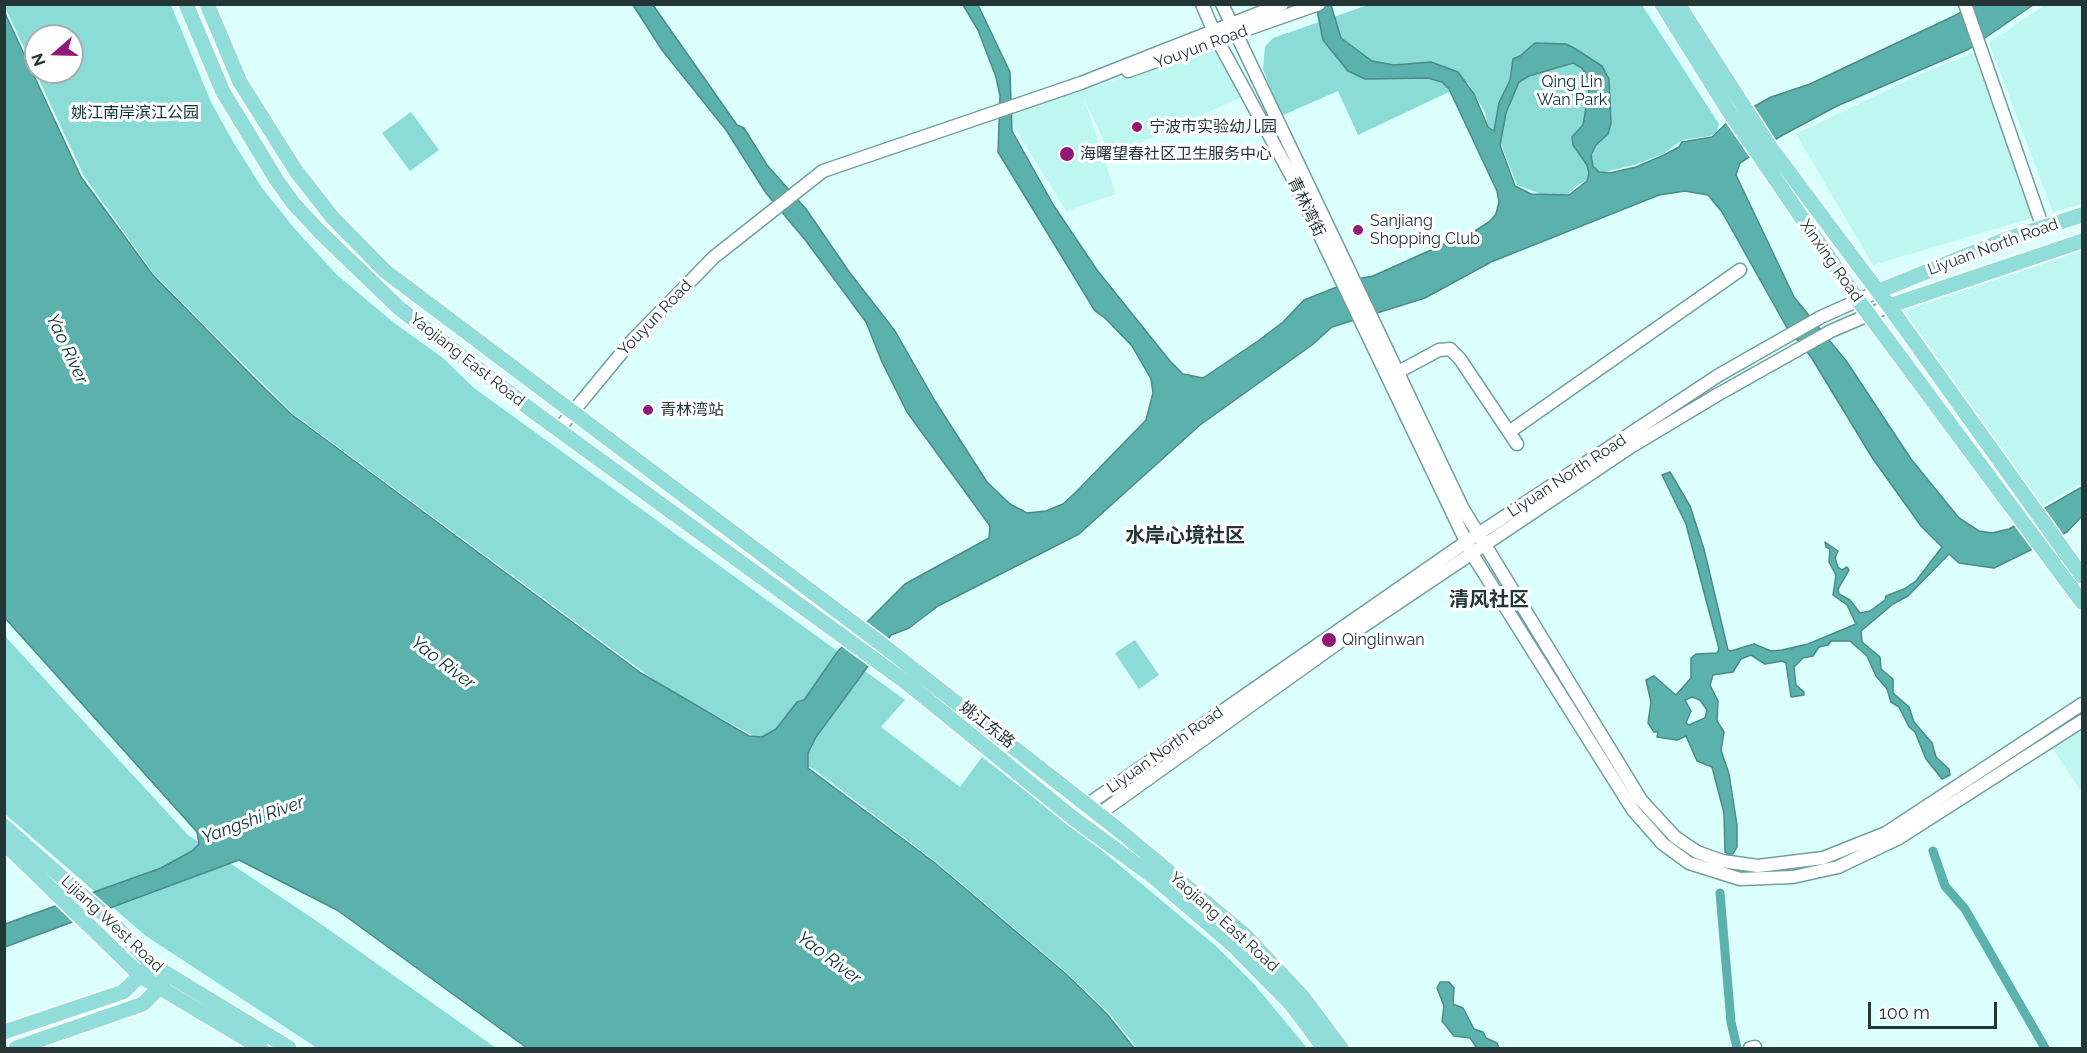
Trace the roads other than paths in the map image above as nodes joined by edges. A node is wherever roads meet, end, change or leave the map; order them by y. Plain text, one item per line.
1 (186, 4) edge
2 (207, 4) edge
3 (1202, 4) edge
4 (1222, 4) edge
5 (1282, 4) edge
6 (1319, 4) edge
7 (1662, 4) edge
8 (1678, 4) edge
9 (1965, 4) edge
10 (1234, 29) junction
11 (1215, 36) junction
12 (1734, 106) junction
13 (1761, 147) junction
14 (2082, 215) edge
15 (2043, 228) junction
16 (2082, 241) edge
17 (1740, 270) dead end
18 (1348, 281) junction
19 (1879, 291) junction
20 (1858, 300) junction
21 (1889, 306) junction
22 (1869, 314) junction
23 (1365, 316) junction
24 (1398, 372) junction
25 (573, 411) junction
26 (558, 429) junction
27 (1509, 432) junction
28 (1517, 444) dead end
29 (1481, 540) junction
30 (1469, 548) junction
31 (2082, 576) edge
32 (2082, 602) edge
33 (849, 620) joint
34 (838, 633) joint
35 (2082, 704) edge
36 (2082, 721) edge
37 (1093, 809) junction
38 (4, 825) edge
39 (4, 843) edge
40 (60, 884) junction
41 (146, 970) junction
42 (163, 980) junction
43 (4, 1032) edge
44 (16, 1048) edge
45 (261, 1048) edge
46 (289, 1048) edge
47 (1324, 1048) edge
48 (1341, 1048) edge

1 - 26 main road, Yaojiang East Road
2 - 25 main road, Yaojiang East Road
3 - 11 street, 青林湾街
4 - 10 street, 青林湾街
5 - 10 street, Youyun Road
6 - 10 street, Youyun Road
7 - 12 main road, Xinxing Road
8 - 12 main road, Xinxing Road
9 - 15 street
10 - 11 street, Youyun Road
10 - 18 street, 青林湾街
11 - 18 street, 青林湾街
11 - 25 street, Youyun Road
12 - 13 main road, Xinxing Road
13 - 19 main road, Xinxing Road
13 - 20 main road, Xinxing Road
14 - 15 main road, Liyuan North Road
15 - 19 main road, Liyuan North Road
16 - 21 main road, Liyuan North Road
17 - 27 street
18 - 23 street
19 - 20 street, Liyuan North Road
19 - 21 main road, Xinxing Road
20 - 22 main road, Xinxing Road
20 - 29 street, Liyuan North Road
21 - 22 street, Liyuan North Road
21 - 31 main road, Xinxing Road
22 - 29 street, Liyuan North Road
22 - 32 main road, Xinxing Road
23 - 24 street
23 - 30 street
24 - 27 street
24 - 29 street
25 - 26 street, Youyun Road
25 - 33 main road, Yaojiang East Road
26 - 34 main road, Yaojiang East Road
27 - 28 street
29 - 30 street, Liyuan North Road
29 - 35 street
30 - 36 street
30 - 37 street, Liyuan North Road
33 - 37 main road, 姚江东路
34 - 47 main road, 姚江东路
37 - 48 main road, Yaojiang East Road
38 - 40 main road, Lijiang West Road
39 - 40 main road, Lijiang West Road
40 - 41 main road, Lijiang West Road
40 - 41 main road, Lijiang West Road
41 - 42 main road, Lijiang West Road
41 - 43 main road
42 - 44 main road
42 - 45 main road, Lijiang West Road
42 - 46 main road, Lijiang West Road

